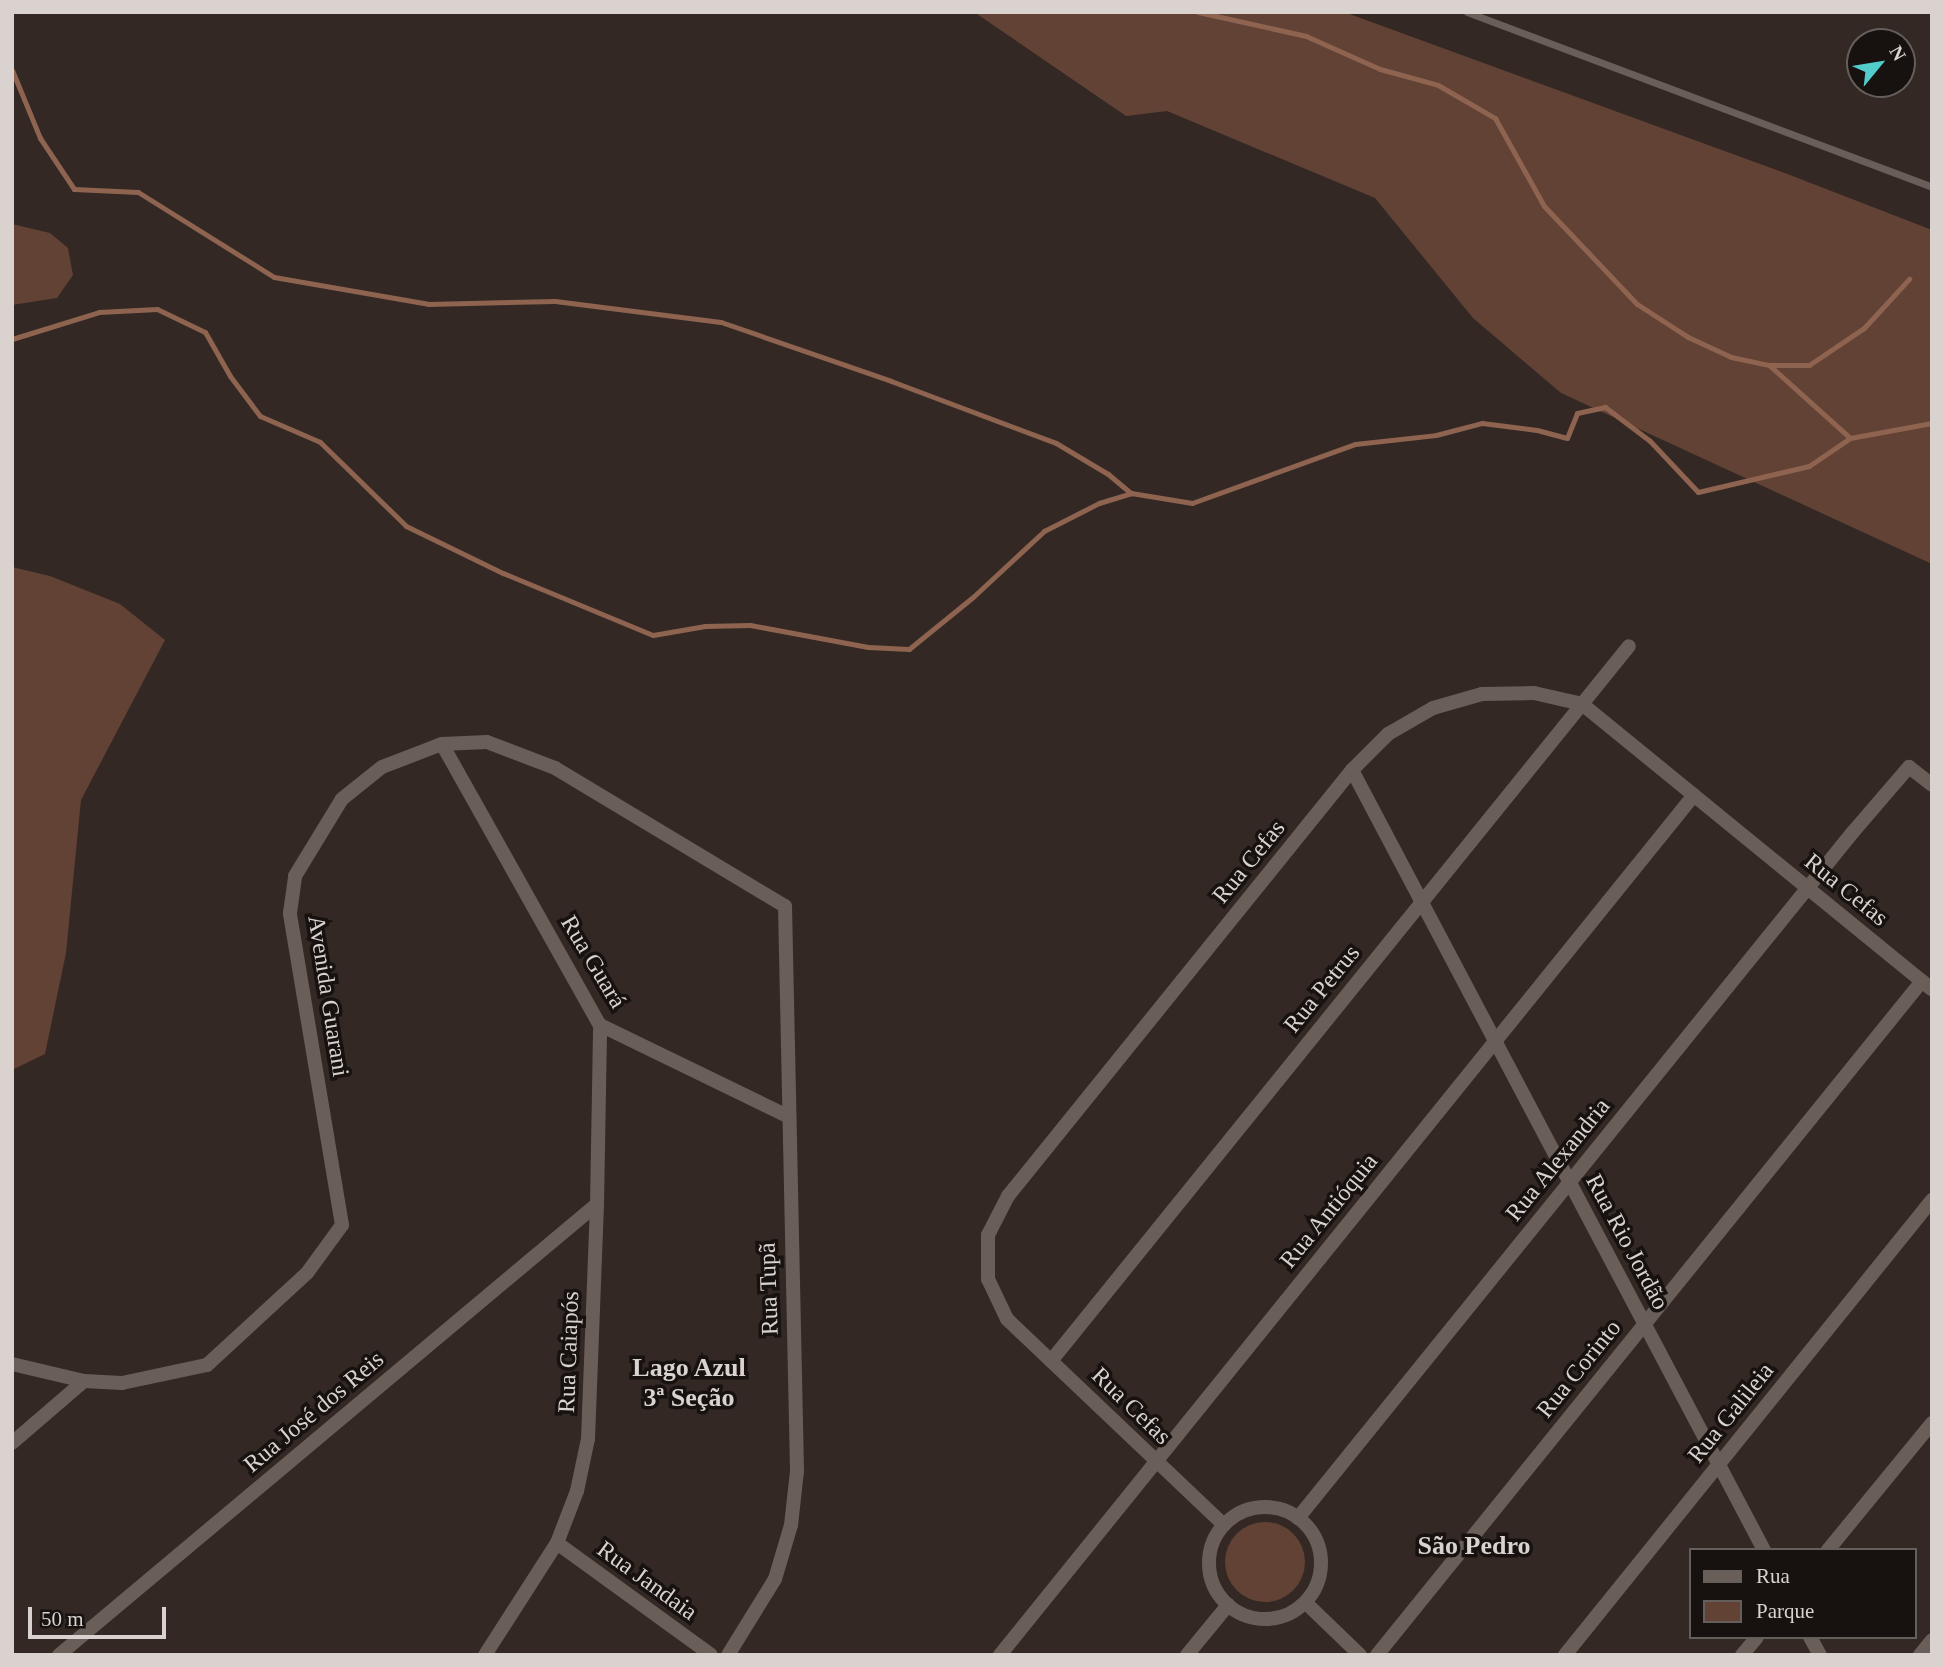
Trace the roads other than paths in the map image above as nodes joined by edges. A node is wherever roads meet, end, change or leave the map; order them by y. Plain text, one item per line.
1 (1467, 12) edge
2 (1932, 187) edge
3 (1629, 646) dead end
4 (1582, 704) junction
5 (442, 744) junction
6 (1352, 770) junction
7 (1932, 785) edge
8 (1694, 795) junction
9 (1807, 888) junction
10 (1422, 902) junction
11 (785, 906) joint
12 (1927, 985) edge
13 (600, 1025) junction
14 (1496, 1042) junction
15 (787, 1116) junction
16 (1570, 1182) junction
17 (1932, 1200) edge
18 (597, 1205) junction
19 (1645, 1324) junction
20 (1051, 1361) junction
21 (12, 1364) edge
22 (84, 1381) junction
23 (1932, 1423) edge
24 (12, 1443) edge
25 (1156, 1461) junction
26 (1719, 1464) junction
27 (1298, 1518) junction
28 (1224, 1525) junction
29 (557, 1543) junction
30 (1763, 1548) edge
31 (1830, 1548) edge
32 (1306, 1603) junction
33 (1228, 1605) junction
34 (1755, 1639) edge
35 (1811, 1639) edge
36 (1932, 1640) edge
37 (59, 1655) edge
38 (485, 1655) edge
39 (711, 1655) edge
40 (728, 1655) edge
41 (1000, 1655) edge
42 (1187, 1655) edge
43 (1360, 1655) edge
44 (1377, 1655) edge
45 (1565, 1655) edge
46 (1742, 1655) edge
47 (1820, 1655) edge
48 (1920, 1655) edge

1 - 2 lane
3 - 4 street, Rua Petrus
4 - 6 street, Rua Cefas
4 - 8 street, Rua Cefas
4 - 10 street, Rua Petrus
5 - 11 street, Avenida Guarani
5 - 13 street, Rua Guará
5 - 22 street, Avenida Guarani
6 - 10 street, Rua Rio Jordão
6 - 20 street, Rua Cefas
7 - 9 street, Rua Alexandria
8 - 9 street, Rua Cefas
8 - 14 street, Rua Antióquia
9 - 12 street, Rua Cefas
9 - 16 street, Rua Alexandria
10 - 14 street, Rua Rio Jordão
10 - 20 street, Rua Petrus
11 - 15 street, Rua Tupã
12 - 19 street, Rua Corinto
13 - 15 street, Rua Guará
13 - 18 street, Rua Caiapós
14 - 16 street, Rua Rio Jordão
14 - 25 street, Rua Antióquia
15 - 40 street, Rua Tupã
16 - 19 street, Rua Rio Jordão
16 - 27 street, Rua Alexandria
17 - 26 street, Rua Galileia
18 - 29 street, Rua Caiapós
18 - 37 street, Rua José dos Reis
19 - 26 street, Rua Rio Jordão
19 - 44 street, Rua Corinto
20 - 25 street, Rua Cefas
21 - 22 street, Avenida Guarani
22 - 24 street
23 - 31 street
25 - 28 street, Rua Cefas
25 - 41 street, Rua Antióquia
26 - 30 street, Rua Rio Jordão
26 - 45 street, Rua Galileia
27 - 28 street
27 - 32 street
28 - 33 street
29 - 38 street, Rua Caiapós
29 - 39 street, Rua Jandaia
32 - 33 street
32 - 43 street
33 - 42 street
34 - 46 street
35 - 47 street
36 - 48 street

